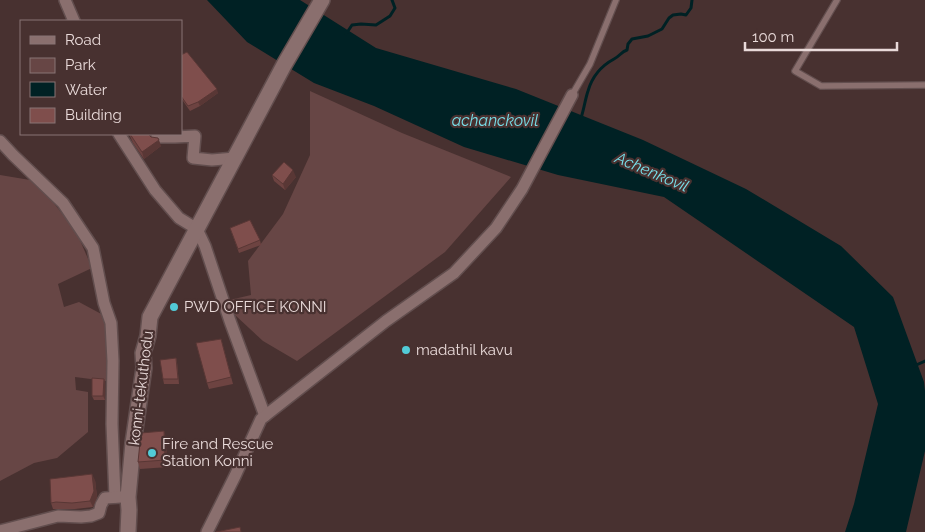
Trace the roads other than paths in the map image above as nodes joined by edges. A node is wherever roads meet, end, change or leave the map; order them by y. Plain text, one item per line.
1 (65, 0) edge
2 (616, 0) edge
3 (837, 0) edge
4 (319, 4) edge
5 (74, 20) edge
6 (925, 86) edge
7 (572, 95) joint
8 (120, 135) edge
9 (157, 137) edge
10 (0, 141) edge
11 (238, 152) junction
12 (196, 229) junction
13 (265, 416) junction
14 (122, 497) junction
15 (0, 531) edge
16 (128, 532) edge
17 (207, 532) edge

1 - 5 street
2 - 7 lane
3 - 6 lane
4 - 11 main road, konni-tekuthodu
7 - 13 street
8 - 12 street
9 - 11 street
10 - 14 street
11 - 12 main road, konni-tekuthodu
12 - 13 street
12 - 14 main road, konni-tekuthodu
13 - 17 street
14 - 15 street
14 - 16 main road, konni-tekuthodu

